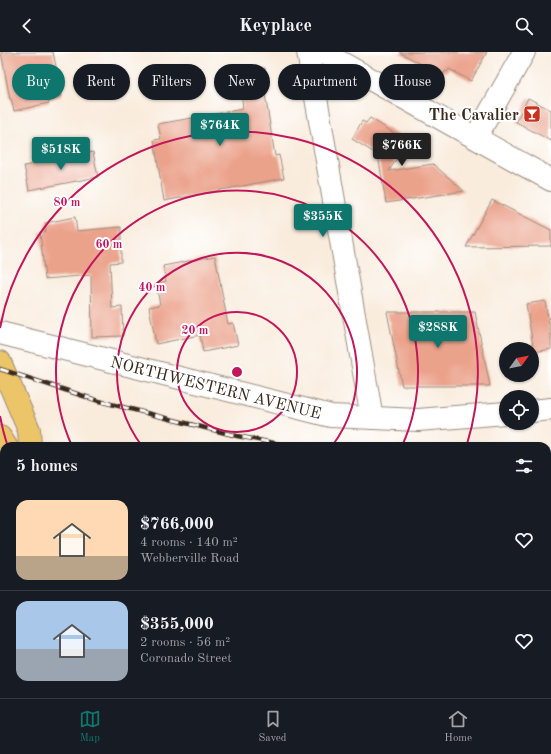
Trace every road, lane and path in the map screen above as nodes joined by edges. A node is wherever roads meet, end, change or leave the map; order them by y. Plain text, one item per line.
1 (308, 52) edge
2 (322, 52) edge
3 (524, 52) edge
4 (476, 137) junction
5 (551, 180) edge
6 (0, 333) edge
7 (0, 362) edge
8 (551, 409) edge
9 (539, 410) edge
10 (499, 414) edge
11 (372, 418) junction
12 (30, 442) edge

1 - 11 street
2 - 4 street
3 - 4 street
4 - 5 street
6 - 11 street, NORTHWESTERN AVENUE
7 - 12 main road
8 - 9 street
10 - 11 street, NORTHWESTERN AVENUE

